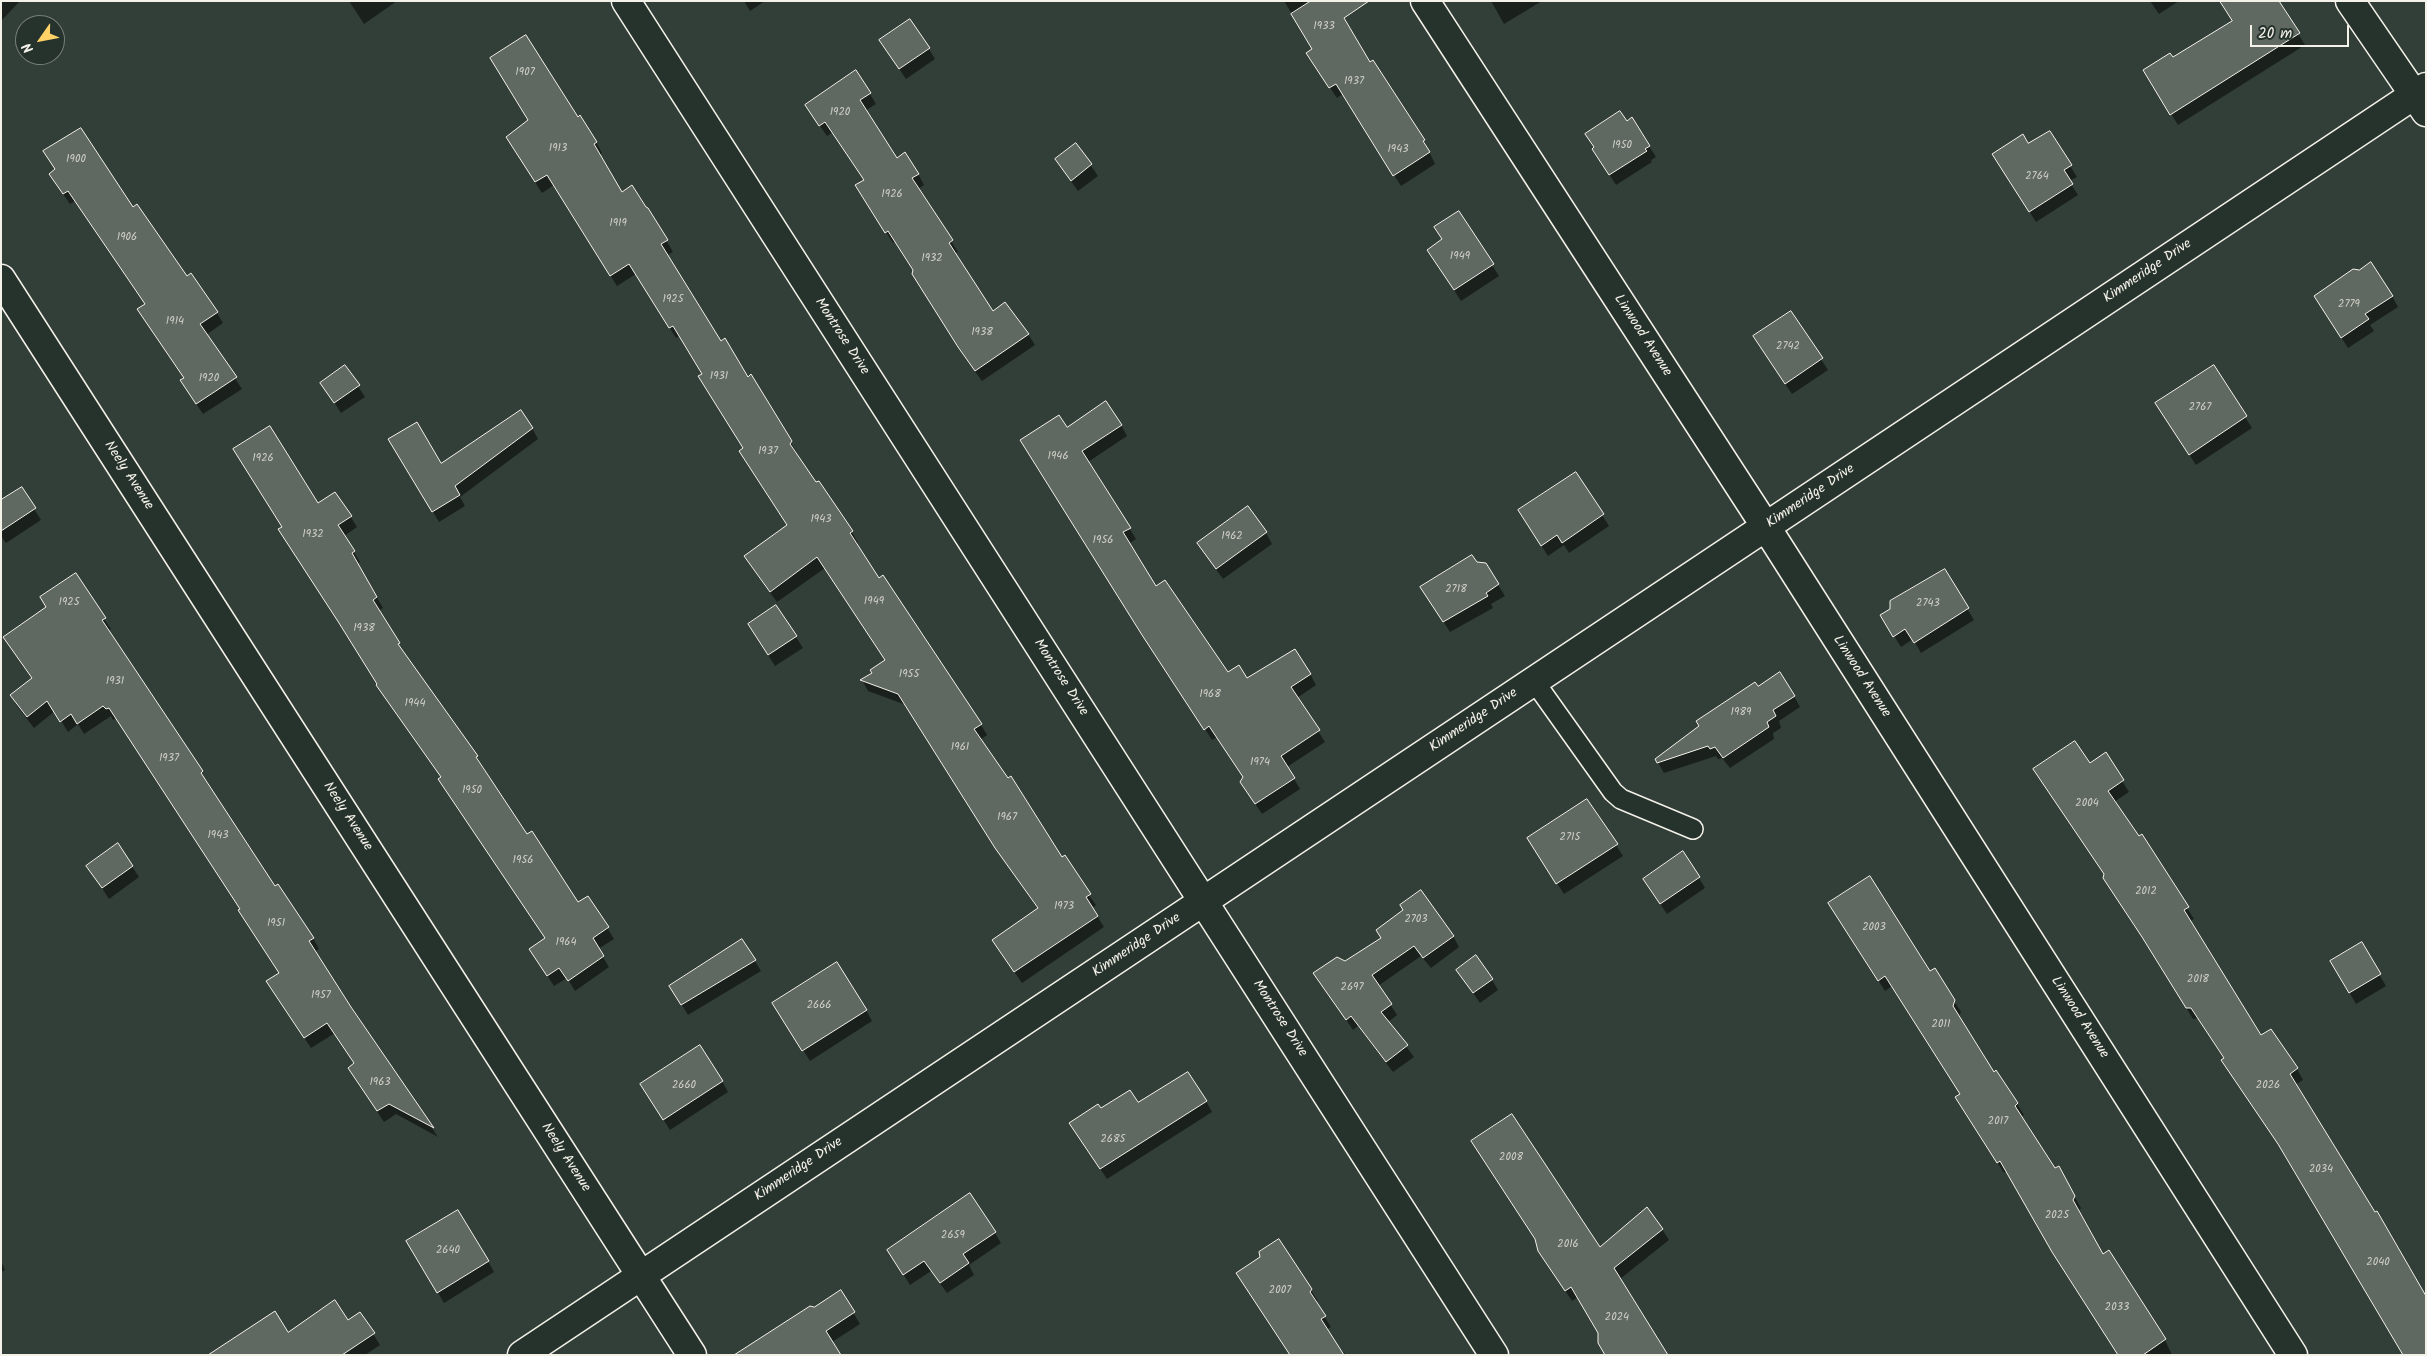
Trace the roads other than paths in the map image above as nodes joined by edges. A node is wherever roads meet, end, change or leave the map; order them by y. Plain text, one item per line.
1 (626, 1) edge
2 (1425, 1) edge
3 (2350, 1) edge
4 (2422, 98) edge
5 (1, 279) edge
6 (1766, 527) junction
7 (1534, 681) junction
8 (1693, 829) dead end
9 (1203, 901) junction
10 (641, 1275) junction
11 (522, 1355) edge
12 (692, 1355) edge
13 (1494, 1355) edge
14 (2293, 1355) edge

1 - 9 street, Montrose Drive
2 - 6 street, Linwood Avenue
3 - 4 street
4 - 6 street, Kimmeridge Drive
5 - 10 street, Neely Avenue
6 - 7 street, Kimmeridge Drive
6 - 14 street, Linwood Avenue
7 - 8 lane
7 - 9 street, Kimmeridge Drive
9 - 10 street, Kimmeridge Drive
9 - 13 street, Montrose Drive
10 - 11 street, Kimmeridge Drive
10 - 12 street, Neely Avenue

